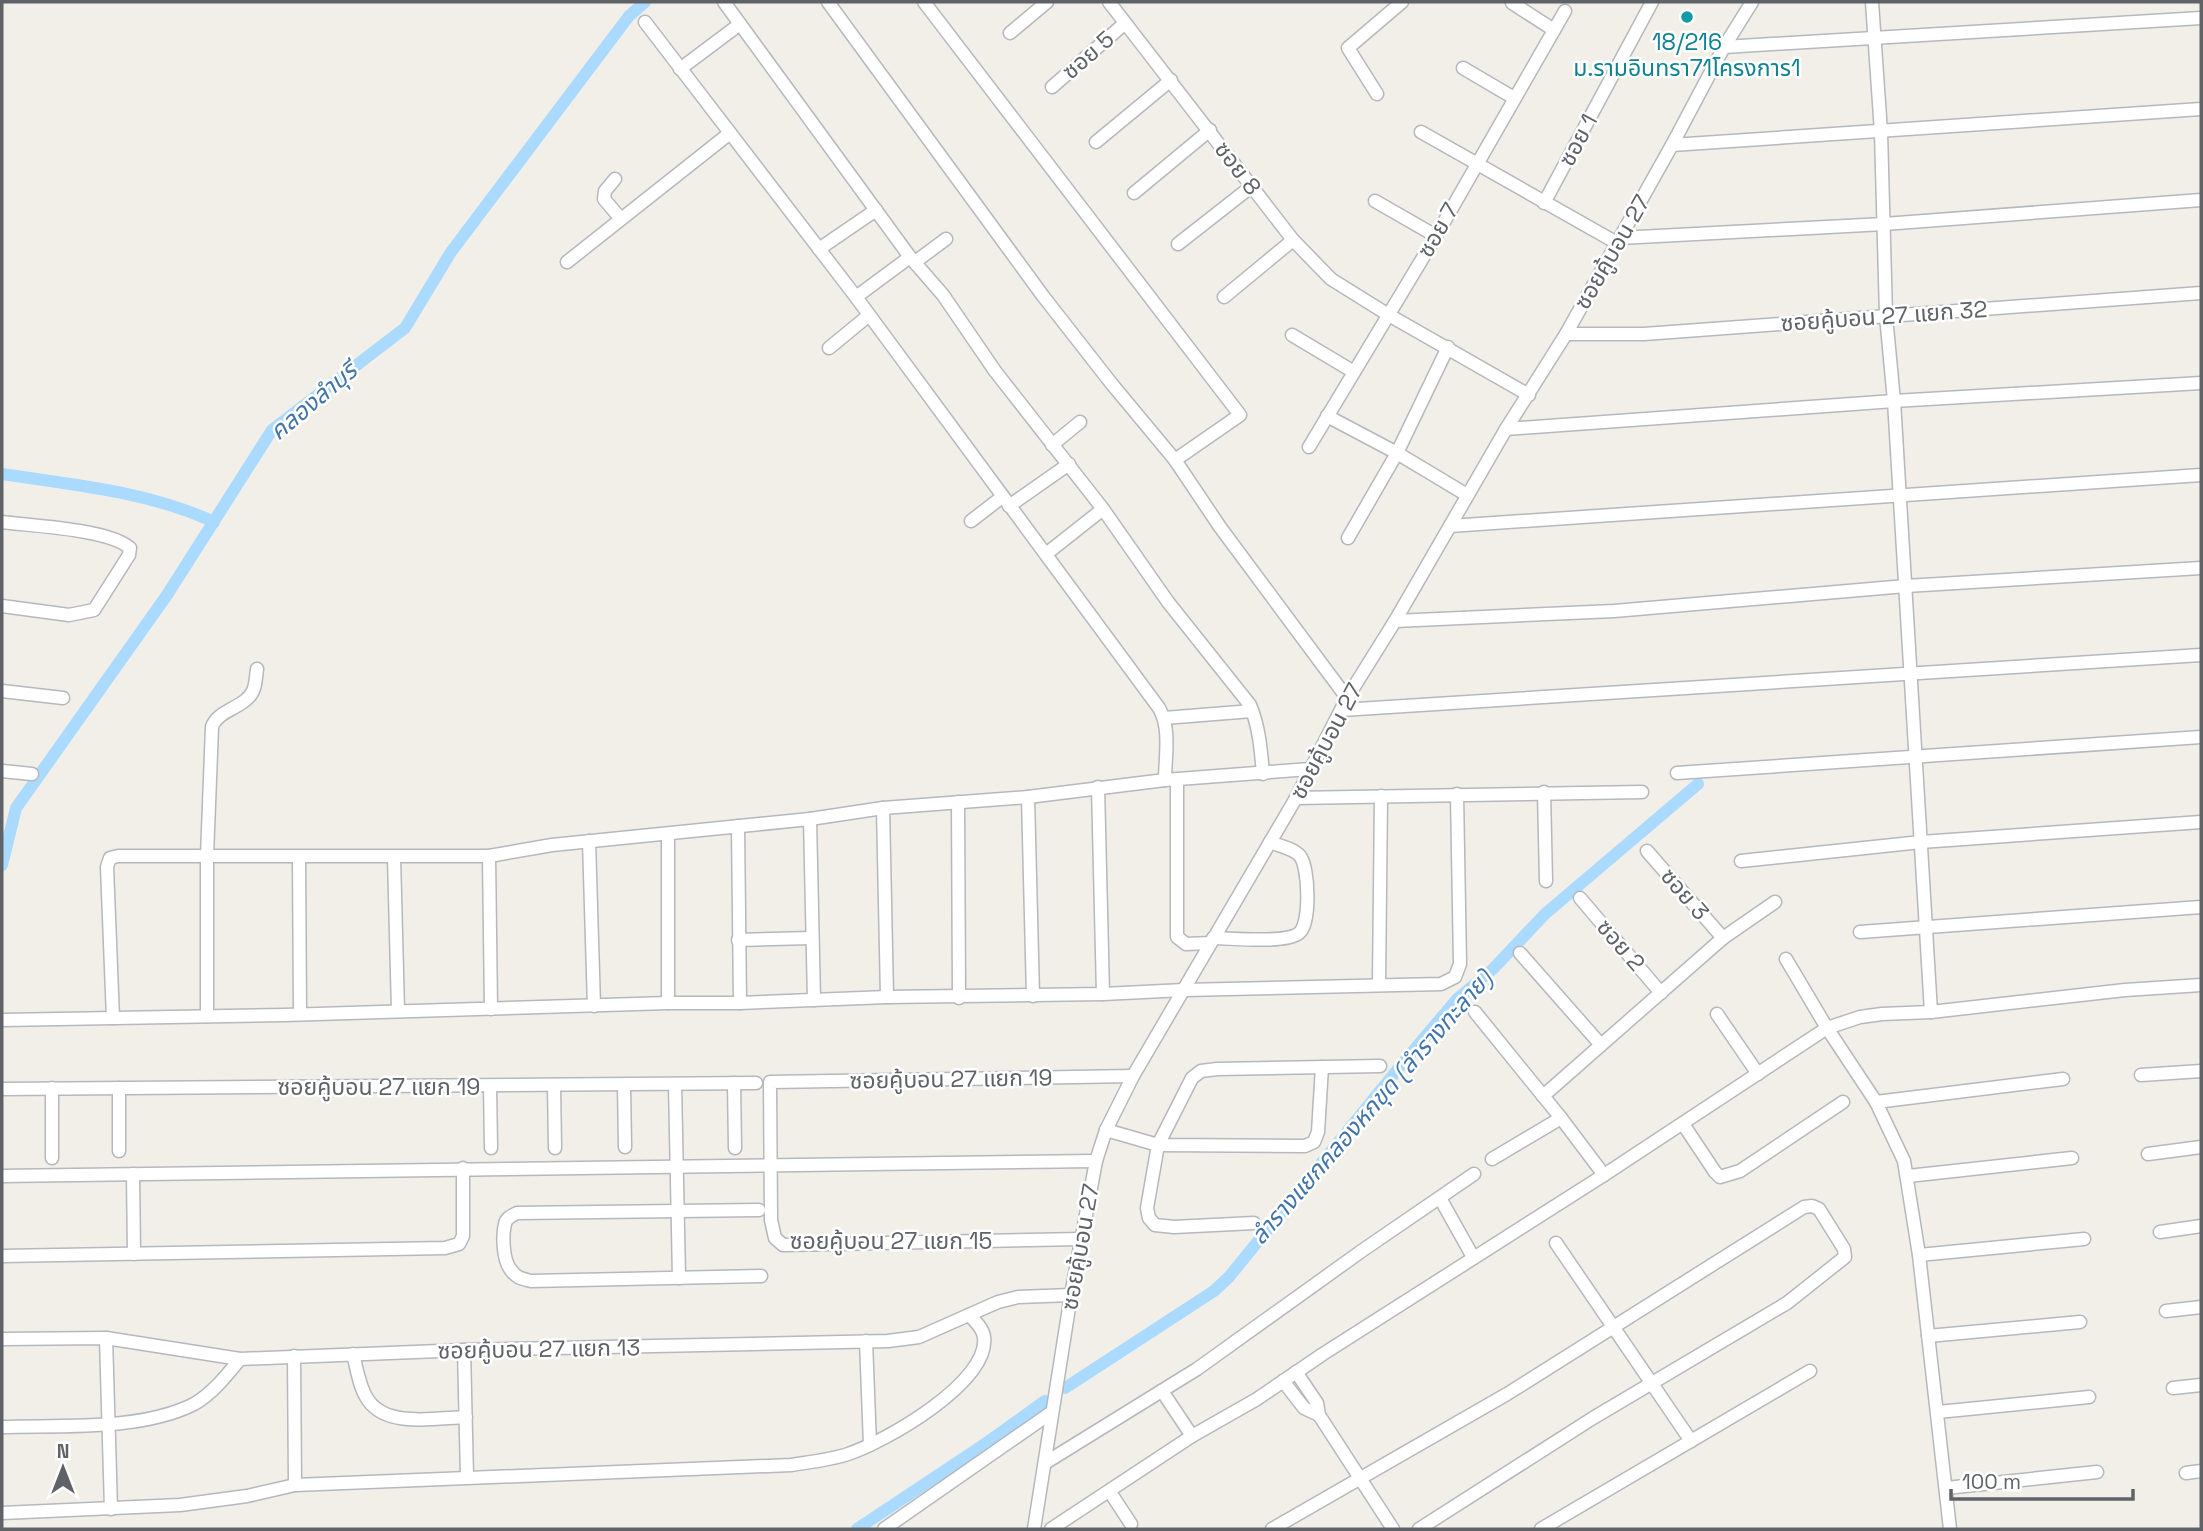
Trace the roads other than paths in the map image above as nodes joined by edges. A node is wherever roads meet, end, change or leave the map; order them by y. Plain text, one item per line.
1 (723, 2) edge
2 (828, 2) edge
3 (924, 2) edge
4 (1047, 2) edge
5 (1109, 2) edge
6 (1652, 2) edge
7 (1752, 2) edge
8 (1872, 2) edge
9 (1512, 3) edge
10 (1395, 4) edge
11 (1564, 11) dead end
12 (2201, 18) edge
13 (645, 22) dead end
14 (740, 24) junction
15 (1124, 24) junction
16 (1553, 30) junction
17 (1010, 33) dead end
18 (1874, 37) junction
19 (1724, 47) junction
20 (1464, 68) dead end
21 (680, 69) junction
22 (1171, 80) junction
23 (1052, 87) dead end
24 (1377, 94) dead end
25 (1514, 98) junction
26 (2201, 109) edge
27 (1210, 130) junction
28 (1421, 132) dead end
29 (1881, 132) junction
30 (730, 133) junction
31 (1096, 142) dead end
32 (1672, 145) junction
33 (1475, 164) junction
34 (615, 178) dead end
35 (1252, 186) junction
36 (1134, 193) dead end
37 (2201, 200) edge
38 (1375, 201) dead end
39 (1544, 203) junction
40 (876, 210) junction
41 (621, 219) junction
42 (1884, 224) junction
43 (1436, 236) junction
44 (946, 239) dead end
45 (1293, 240) junction
46 (1619, 241) junction
47 (1178, 244) dead end
48 (819, 249) junction
49 (912, 259) junction
50 (567, 262) dead end
51 (2201, 293) edge
52 (856, 297) junction
53 (1224, 297) dead end
54 (1387, 314) junction
55 (868, 316) junction
56 (1886, 316) junction
57 (1566, 334) junction
58 (1292, 335) dead end
59 (1448, 347) junction
60 (829, 348) dead end
61 (1354, 372) junction
62 (2201, 383) edge
63 (1529, 395) junction
64 (1894, 401) junction
65 (1327, 416) junction
66 (1080, 422) dead end
67 (1506, 429) junction
68 (1052, 444) junction
69 (1309, 447) dead end
70 (1397, 453) junction
71 (1175, 460) junction
72 (1069, 464) junction
73 (2201, 475) edge
74 (1899, 494) junction
75 (1467, 495) junction
76 (1006, 501) junction
77 (1103, 509) junction
78 (971, 521) dead end
79 (2, 522) edge
80 (1450, 526) junction
81 (1348, 538) dead end
82 (1046, 554) junction
83 (2201, 568) edge
84 (1906, 586) junction
85 (2, 606) edge
86 (1395, 621) junction
87 (2201, 654) edge
88 (257, 668) dead end
89 (1911, 673) junction
90 (2, 691) edge
91 (63, 698) dead end
92 (1344, 704) junction
93 (1252, 710) junction
94 (1164, 718) junction
95 (2201, 737) edge
96 (1916, 757) junction
97 (1310, 769) junction
98 (2, 771) edge
99 (32, 774) dead end
100 (1263, 774) junction
101 (1677, 774) dead end
102 (1171, 780) junction
103 (1098, 787) junction
104 (1544, 792) junction
105 (1642, 792) dead end
106 (1457, 794) junction
107 (1381, 796) junction
108 (1028, 797) junction
109 (1296, 797) junction
110 (958, 802) junction
111 (883, 808) junction
112 (810, 818) junction
113 (2201, 822) edge
114 (738, 826) junction
115 (668, 834) junction
116 (589, 841) junction
117 (1270, 842) junction
118 (1921, 842) junction
119 (1647, 851) dead end
120 (206, 856) junction
121 (489, 856) junction
122 (299, 857) junction
123 (394, 857) junction
124 (1741, 861) dead end
125 (1546, 881) dead end
126 (1580, 898) dead end
127 (1775, 902) dead end
128 (2201, 907) edge
129 (1926, 928) junction
130 (1860, 932) dead end
131 (811, 938) junction
132 (1723, 938) junction
133 (738, 940) junction
134 (1212, 940) junction
135 (1520, 953) dead end
136 (1786, 959) dead end
137 (1379, 984) junction
138 (2201, 985) edge
139 (1184, 990) junction
140 (1661, 993) junction
141 (1103, 994) junction
142 (1033, 996) junction
143 (887, 998) junction
144 (959, 998) junction
145 (814, 1000) junction
146 (668, 1003) junction
147 (740, 1003) junction
148 (594, 1006) junction
149 (491, 1009) junction
150 (398, 1011) junction
151 (1475, 1012) dead end
152 (1931, 1012) junction
153 (300, 1014) junction
154 (1717, 1014) dead end
155 (207, 1016) junction
156 (113, 1018) junction
157 (2, 1020) edge
158 (1828, 1028) junction
159 (1601, 1045) junction
160 (1380, 1066) dead end
161 (1322, 1067) junction
162 (2201, 1071) edge
163 (1758, 1074) junction
164 (2141, 1075) dead end
165 (1133, 1076) junction
166 (2063, 1079) dead end
167 (770, 1082) joint
168 (734, 1083) junction
169 (756, 1083) dead end
170 (675, 1084) junction
171 (554, 1085) junction
172 (624, 1085) junction
173 (490, 1086) junction
174 (52, 1088) junction
175 (119, 1088) junction
176 (2, 1089) edge
177 (1543, 1096) junction
178 (1843, 1102) dead end
179 (1876, 1102) junction
180 (1561, 1118) junction
181 (1683, 1124) junction
182 (1105, 1130) junction
183 (1158, 1145) junction
184 (625, 1147) dead end
185 (2201, 1147) edge
186 (491, 1148) dead end
187 (555, 1148) dead end
188 (735, 1148) dead end
189 (119, 1151) dead end
190 (2148, 1154) dead end
191 (52, 1158) dead end
192 (2071, 1158) dead end
193 (1492, 1159) dead end
194 (1096, 1161) junction
195 (772, 1164) junction
196 (676, 1166) junction
197 (463, 1168) junction
198 (133, 1174) junction
199 (1474, 1174) dead end
200 (2, 1175) edge
201 (1604, 1175) junction
202 (1908, 1175) junction
203 (1440, 1198) junction
204 (677, 1210) junction
205 (759, 1210) dead end
206 (1254, 1223) dead end
207 (2201, 1226) edge
208 (2160, 1232) dead end
209 (1081, 1239) junction
210 (2084, 1239) dead end
211 (1556, 1243) dead end
212 (134, 1254) junction
213 (1919, 1255) junction
214 (2, 1256) edge
215 (1473, 1257) junction
216 (761, 1276) dead end
217 (679, 1278) junction
218 (1071, 1295) junction
219 (2201, 1307) edge
220 (2166, 1311) dead end
221 (970, 1315) junction
222 (2080, 1322) dead end
223 (1613, 1327) junction
224 (1928, 1336) junction
225 (106, 1338) junction
226 (2, 1339) edge
227 (866, 1342) junction
228 (464, 1350) junction
229 (354, 1354) junction
230 (294, 1356) junction
231 (240, 1359) junction
232 (1810, 1371) dead end
233 (1296, 1372) junction
234 (1283, 1381) junction
235 (1651, 1383) junction
236 (2201, 1385) edge
237 (2173, 1388) dead end
238 (1162, 1391) junction
239 (2089, 1397) dead end
240 (1052, 1412) junction
241 (1938, 1412) junction
242 (1319, 1415) junction
243 (466, 1417) junction
244 (109, 1423) junction
245 (2, 1427) edge
246 (1192, 1436) junction
247 (1690, 1441) junction
248 (870, 1445) junction
249 (1045, 1463) junction
250 (2201, 1471) edge
251 (2097, 1472) dead end
252 (2186, 1473) dead end
253 (467, 1476) junction
254 (1358, 1478) junction
255 (295, 1485) junction
256 (1946, 1488) junction
257 (1110, 1492) junction
258 (111, 1509) junction
259 (2, 1513) edge
260 (1131, 1524) dead end
261 (1035, 1525) edge
262 (884, 1529) edge
263 (1023, 1529) edge
264 (1051, 1529) edge
265 (1272, 1529) edge
266 (1393, 1529) edge
267 (1419, 1529) edge
268 (1541, 1529) edge
269 (1951, 1529) edge

1 - 14 street
2 - 71 street
3 - 71 street
4 - 17 street
5 - 15 street, ซอย 8
6 - 39 street, ซอย 1
7 - 19 street, ซอยคู้บอน 27
8 - 18 street
9 - 16 street
10 - 24 street
11 - 16 street, ซอย 7
12 - 18 street
13 - 21 street
14 - 21 street
14 - 40 street
15 - 22 street, ซอย 8
15 - 23 street, ซอย 5
16 - 25 street, ซอย 7
18 - 19 street
18 - 29 street
19 - 32 street, ซอยคู้บอน 27
20 - 25 street
21 - 30 street
22 - 27 street, ซอย 8
22 - 31 street
25 - 33 street, ซอย 7
26 - 29 street
27 - 35 street, ซอย 8
27 - 36 street
28 - 33 street
29 - 32 street
29 - 42 street
30 - 41 street
30 - 48 street
32 - 46 street, ซอยคู้บอน 27
33 - 39 street
33 - 43 street, ซอย 7
34 - 41 street
35 - 45 street, ซอย 8
35 - 47 street
37 - 42 street
38 - 43 street
39 - 46 street
40 - 48 street
40 - 49 street
41 - 50 street
42 - 46 street
42 - 56 street
43 - 54 street, ซอย 7
44 - 49 street
45 - 53 street
45 - 54 street, ซอย 8
46 - 57 street, ซอยคู้บอน 27
48 - 52 street
49 - 52 street
49 - 68 street
51 - 56 street, ซอยคู้บอน 27 แยก 32
52 - 55 street
54 - 59 street, ซอย 8
54 - 61 street, ซอย 7
55 - 60 street
55 - 76 street
56 - 57 street, ซอยคู้บอน 27 แยก 32
56 - 64 street
57 - 63 street, ซอยคู้บอน 27
58 - 61 street
59 - 63 street, ซอย 8
59 - 70 street
61 - 65 street, ซอย 7
62 - 64 street
63 - 67 street, ซอยคู้บอน 27
64 - 67 street
64 - 74 street
65 - 69 street, ซอย 7
65 - 70 street
66 - 68 street
67 - 75 street, ซอยคู้บอน 27
68 - 72 street
70 - 75 street
70 - 81 street
71 - 92 street
72 - 76 street
72 - 77 street
73 - 74 street
74 - 80 street
74 - 84 street
75 - 80 street, ซอยคู้บอน 27
76 - 78 street
76 - 82 street
77 - 82 street
77 - 93 street
79 - 85 street
80 - 86 street, ซอยคู้บอน 27
82 - 94 street
83 - 84 street
84 - 86 street
84 - 89 street
86 - 92 street, ซอยคู้บอน 27
87 - 89 street
88 - 120 street
89 - 92 street
89 - 96 street
90 - 91 street
92 - 97 street, ซอยคู้บอน 27
93 - 94 street
93 - 100 street
94 - 102 street
95 - 96 street
96 - 101 street
96 - 118 street
97 - 100 street
97 - 109 street, ซอยคู้บอน 27
98 - 99 street
100 - 102 street
102 - 103 street
102 - 134 street
103 - 108 street
103 - 141 street
104 - 105 street
104 - 106 street
104 - 125 street
106 - 107 street
106 - 137 street
107 - 109 street
107 - 137 street
108 - 110 street
108 - 142 street
109 - 117 street, ซอยคู้บอน 27
110 - 111 street
110 - 144 street
111 - 112 street
111 - 143 street
112 - 114 street
112 - 131 street
113 - 118 street
114 - 115 street
114 - 133 street
115 - 116 street
115 - 146 street
116 - 121 street
116 - 148 street
117 - 134 street, ซอยคู้บอน 27
117 - 134 street
118 - 124 street
118 - 129 street
119 - 132 street, ซอย 3
120 - 122 street
120 - 155 street
120 - 156 street
121 - 123 street
121 - 149 street
122 - 123 street
122 - 153 street
123 - 150 street
126 - 140 street, ซอย 2
127 - 132 street
128 - 129 street
129 - 130 street
129 - 152 street
131 - 133 street
131 - 145 street
132 - 140 street
133 - 147 street
134 - 139 street, ซอยคู้บอน 27
135 - 159 street
136 - 158 street
137 - 139 street
138 - 152 street
139 - 141 street
139 - 165 street, ซอยคู้บอน 27
140 - 159 street
141 - 142 street
142 - 144 street
143 - 144 street
143 - 145 street
145 - 147 street
146 - 147 street
146 - 148 street
148 - 149 street
149 - 150 street
150 - 153 street
151 - 177 street
152 - 158 street
153 - 155 street
154 - 163 street
155 - 156 street
156 - 157 street
158 - 163 street
158 - 179 street
159 - 177 street
160 - 161 street
161 - 183 street
161 - 183 street
162 - 164 street
163 - 181 street
165 - 167 street, ซอยคู้บอน 27 แยก 19
165 - 182 street, ซอยคู้บอน 27
166 - 179 street
167 - 195 street, ซอยคู้บอน 27 แยก 15
168 - 169 street, ซอยคู้บอน 27 แยก 19
168 - 170 street, ซอยคู้บอน 27 แยก 19
168 - 188 street
170 - 172 street, ซอยคู้บอน 27 แยก 19
170 - 196 street
171 - 172 street, ซอยคู้บอน 27 แยก 19
171 - 173 street, ซอยคู้บอน 27 แยก 19
171 - 187 street
172 - 184 street
173 - 175 street, ซอยคู้บอน 27 แยก 19
173 - 186 street
174 - 175 street, ซอยคู้บอน 27 แยก 19
174 - 176 street, ซอยคู้บอน 27 แยก 19
174 - 191 street
175 - 189 street
177 - 180 street
178 - 181 street
179 - 202 street
180 - 193 street
180 - 201 street
181 - 201 street
182 - 183 street
182 - 194 street, ซอยคู้บอน 27
183 - 206 street
185 - 190 street
192 - 202 street
194 - 195 street
194 - 209 street, ซอยคู้บอน 27
195 - 196 street
195 - 209 street, ซอยคู้บอน 27 แยก 15
196 - 197 street
196 - 204 street
197 - 198 street
197 - 212 street
198 - 200 street
198 - 212 street
199 - 203 street
201 - 215 street
202 - 213 street
203 - 215 street
203 - 238 street
204 - 205 street
204 - 217 street
204 - 217 street
207 - 208 street
209 - 218 street, ซอยคู้บอน 27
210 - 213 street
211 - 223 street
212 - 214 street
213 - 224 street
215 - 233 street
216 - 217 street
218 - 221 street, ซอยคู้บอน 27 แยก 13
218 - 240 street, ซอยคู้บอน 27
219 - 220 street
221 - 227 street, ซอยคู้บอน 27 แยก 13
221 - 248 street
222 - 224 street
223 - 235 street
223 - 235 street
223 - 254 street
224 - 241 street
225 - 226 street, ซอยคู้บอน 27 แยก 13
225 - 231 street, ซอยคู้บอน 27 แยก 13
225 - 244 street
227 - 228 street, ซอยคู้บอน 27 แยก 13
227 - 248 street
228 - 229 street, ซอยคู้บอน 27 แยก 13
228 - 243 street
229 - 230 street, ซอยคู้บอน 27 แยก 13
229 - 243 street
230 - 231 street, ซอยคู้บอน 27 แยก 13
230 - 255 street
231 - 244 street
232 - 247 street
233 - 234 street
233 - 242 street
234 - 242 street
234 - 246 street
235 - 247 street
235 - 267 street
236 - 237 street
238 - 246 street
238 - 249 street
239 - 241 street
240 - 249 street, ซอยคู้บอน 27
240 - 262 street
241 - 256 street
242 - 254 street
243 - 253 street
244 - 245 street
244 - 258 street
246 - 257 street
247 - 268 street
248 - 253 street
249 - 261 street, ซอยคู้บอน 27
250 - 252 street
251 - 256 street
253 - 255 street
254 - 265 street
254 - 266 street
255 - 258 street
256 - 269 street
257 - 260 street
257 - 264 street
258 - 259 street
261 - 263 street

